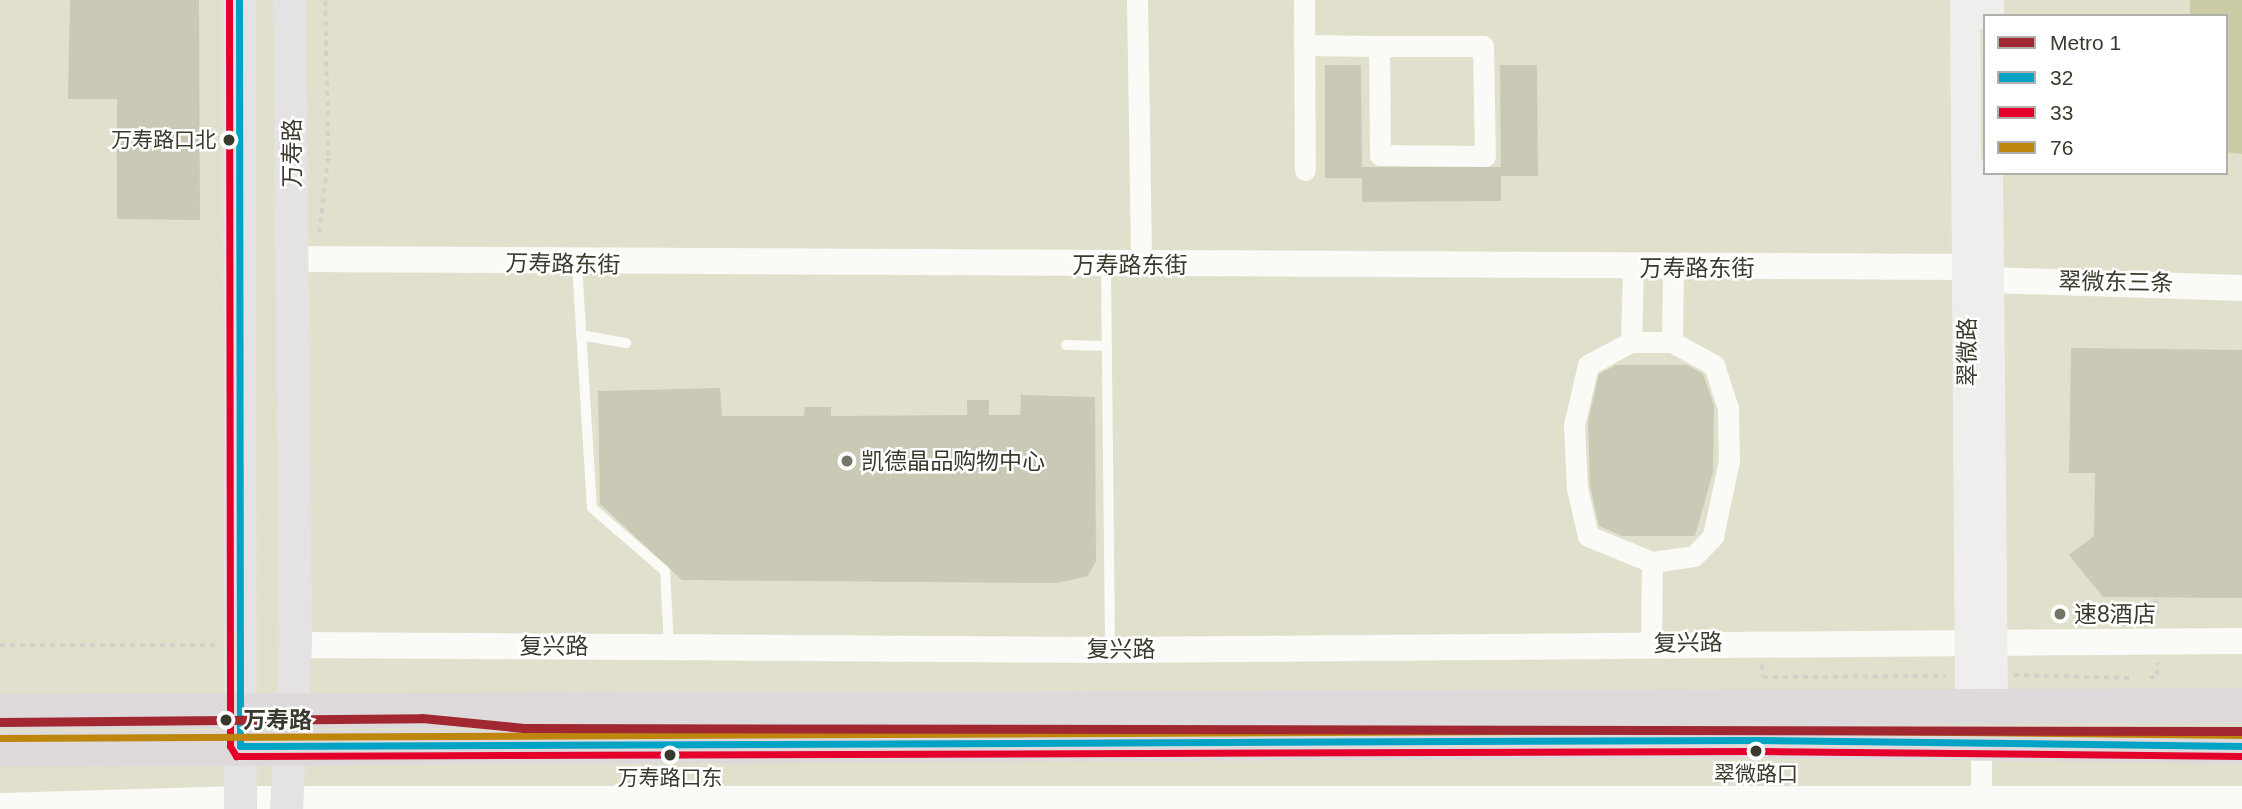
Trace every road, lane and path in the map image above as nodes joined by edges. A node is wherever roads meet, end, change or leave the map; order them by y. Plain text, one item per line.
1 (239, 0) edge
2 (268, 0) edge
3 (289, 0) edge
4 (1137, 0) edge
5 (1304, 0) edge
6 (1965, 0) edge
7 (1304, 45) junction
8 (1379, 46) junction
9 (292, 143) junction
10 (1305, 170) dead end
11 (1988, 175) edge
12 (293, 259) junction
13 (577, 264) junction
14 (1106, 265) junction
15 (1140, 265) junction
16 (1633, 268) junction
17 (1673, 268) junction
18 (1978, 273) junction
19 (2242, 288) edge
20 (581, 335) junction
21 (1632, 342) junction
22 (1672, 342) junction
23 (626, 344) dead end
24 (1066, 345) dead end
25 (1107, 346) junction
26 (1652, 562) junction
27 (1981, 640) junction
28 (2242, 641) edge
29 (1651, 644) junction
30 (0, 645) edge
31 (240, 645) junction
32 (295, 645) junction
33 (669, 646) junction
34 (1111, 650) junction
35 (2130, 673) dead end
36 (1763, 677) dead end
37 (1981, 690) junction
38 (2242, 705) edge
39 (288, 707) junction
40 (240, 708) junction
41 (0, 711) edge
42 (1981, 741) junction
43 (240, 746) junction
44 (287, 746) junction
45 (2242, 746) edge
46 (0, 749) edge
47 (2242, 799) edge
48 (1981, 803) edge
49 (240, 804) edge
50 (286, 804) edge
51 (0, 806) edge

1 - 31 main road
2 - 9 main road
3 - 9 main road, 万寿路
4 - 15 street
5 - 7 street
6 - 18 main road, 翠微路
7 - 8 street
7 - 10 street
8 - 8 street
9 - 12 main road, 万寿路
11 - 18 main road, 翠微路
12 - 13 street, 万寿路东街
12 - 32 main road, 万寿路
13 - 14 street, 万寿路东街
13 - 20 lane
14 - 15 street, 万寿路东街
14 - 25 lane
15 - 16 street, 万寿路东街
16 - 17 street, 万寿路东街
16 - 21 street
17 - 18 street, 万寿路东街
17 - 22 street
18 - 19 street, 翠微东三条
18 - 27 main road, 翠微路
20 - 23 lane
20 - 33 lane
21 - 22 street
21 - 26 street
22 - 26 street
24 - 25 lane
25 - 34 lane
26 - 29 street
27 - 28 street, 复兴路
27 - 29 street, 复兴路
27 - 37 main road, 翠微路
29 - 34 street, 复兴路
30 - 31 path
31 - 40 main road
32 - 33 street, 复兴路
32 - 39 main road, 万寿路
33 - 34 street, 复兴路
35 - 37 path
36 - 37 path
37 - 38 highway
37 - 39 highway
39 - 40 highway
39 - 44 main road, 万寿路
40 - 41 highway
40 - 43 main road
42 - 44 highway
42 - 45 highway
42 - 48 street
43 - 44 highway
43 - 46 highway
43 - 49 main road
44 - 50 main road, 万寿路
47 - 48 street
48 - 50 street
49 - 50 street
49 - 51 street

